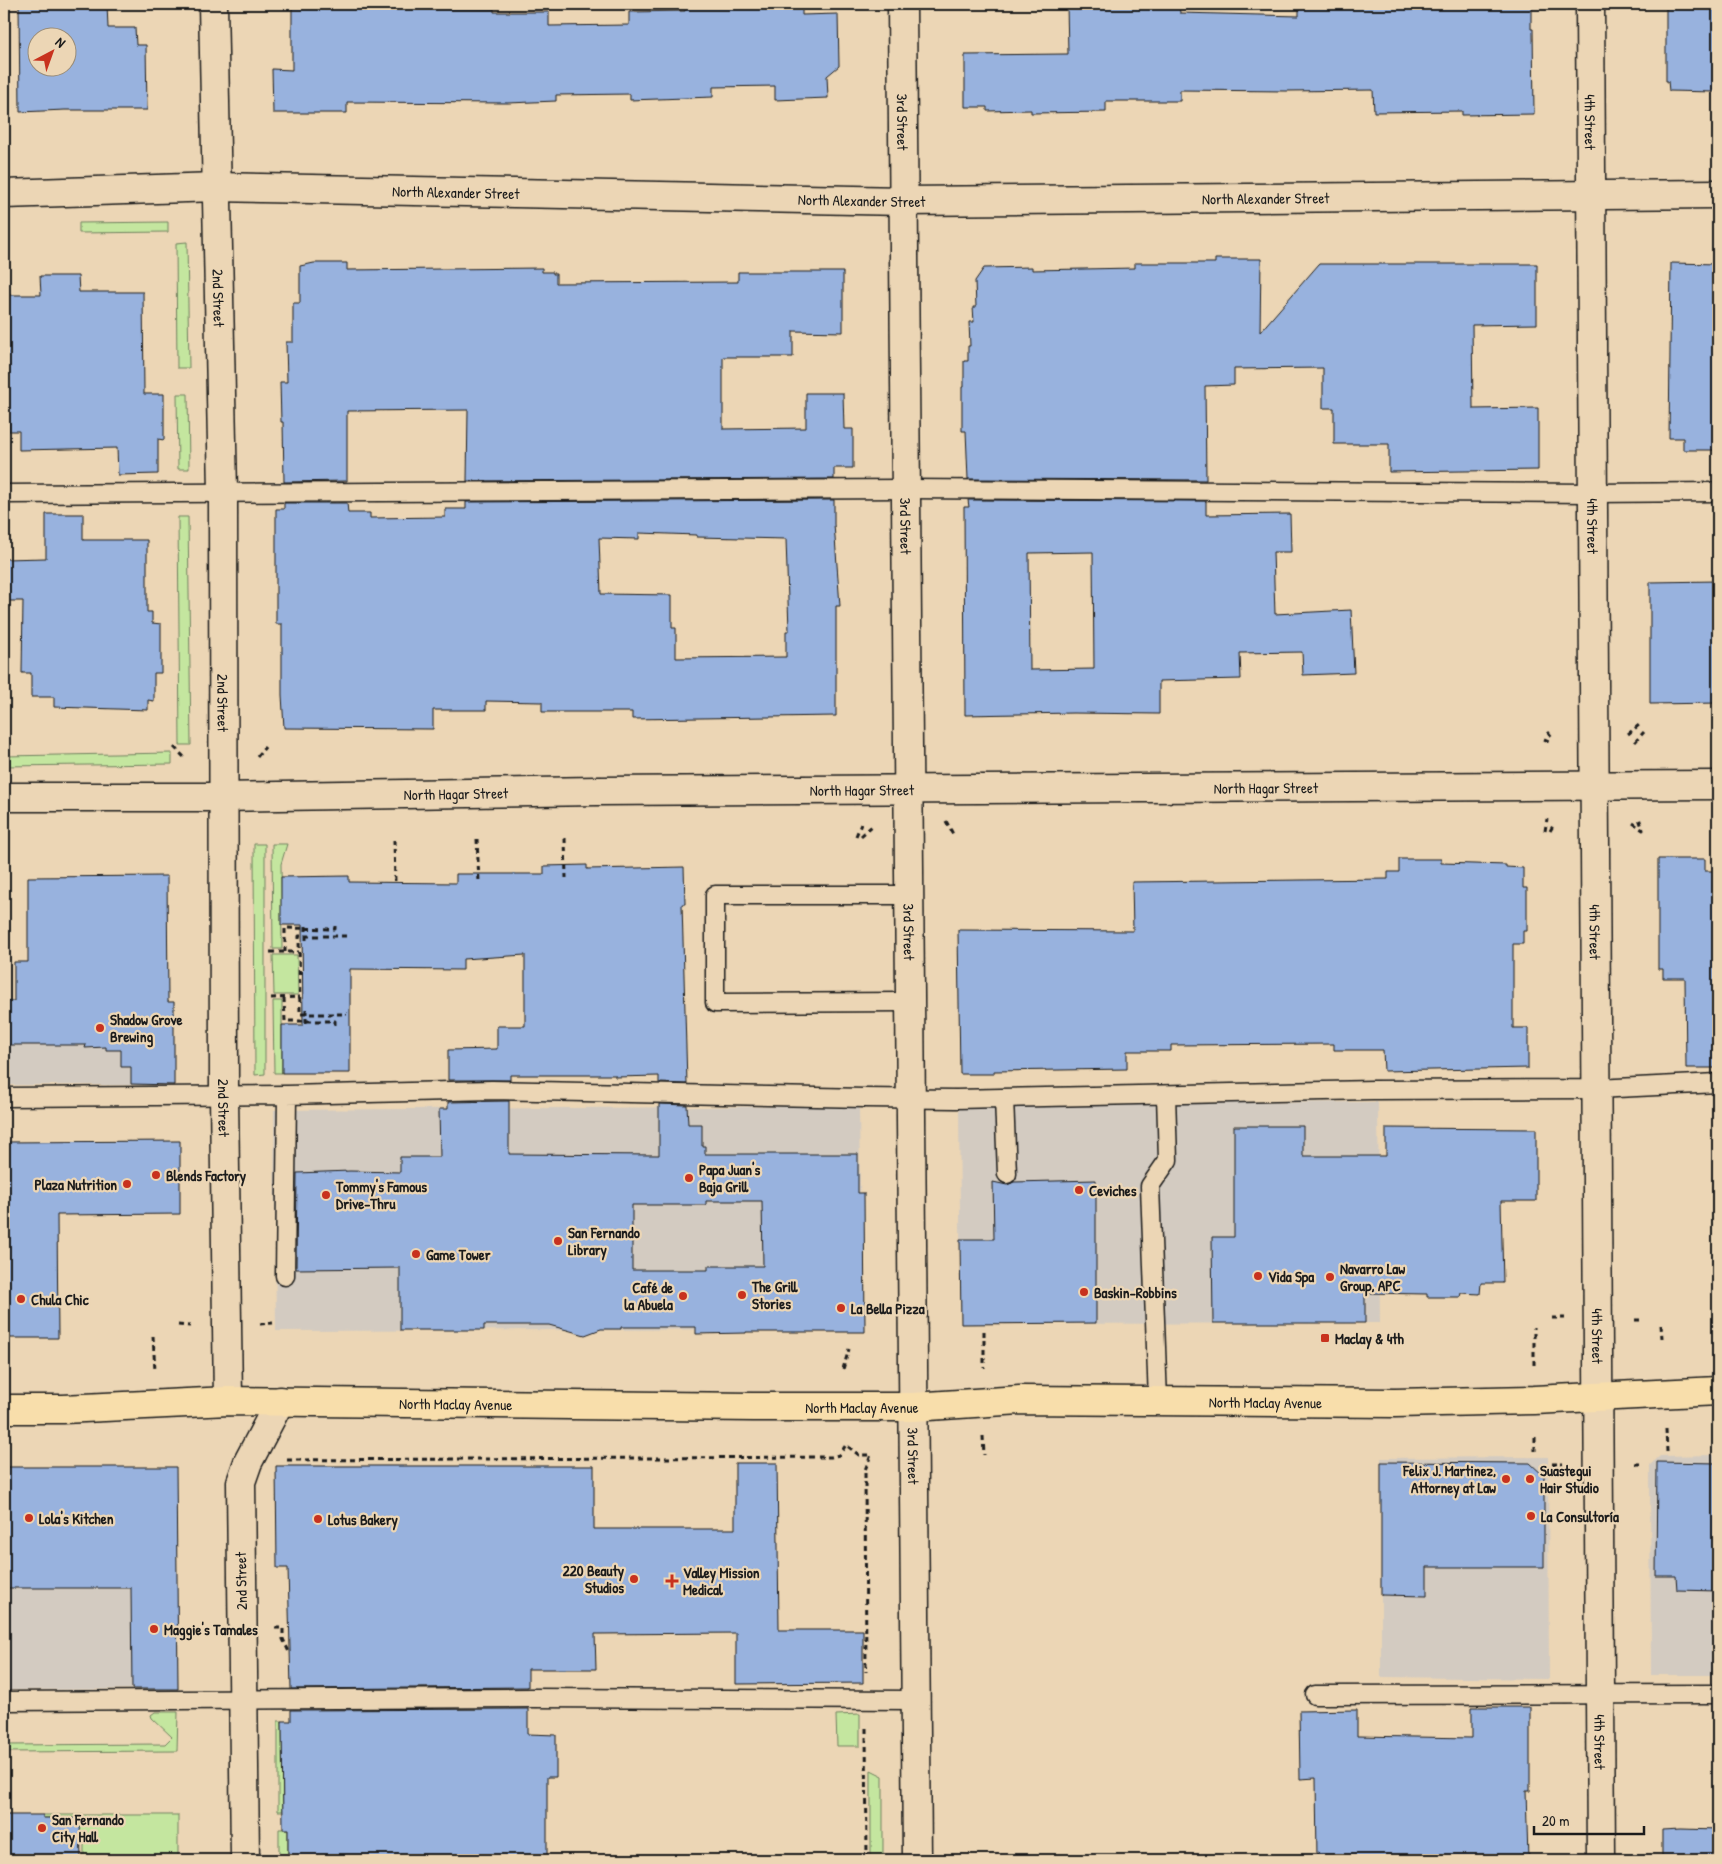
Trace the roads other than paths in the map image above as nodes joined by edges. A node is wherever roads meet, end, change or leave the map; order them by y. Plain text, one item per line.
1 (213, 4) edge
2 (902, 4) edge
3 (1590, 4) edge
4 (217, 187) junction
5 (4, 194) edge
6 (1718, 194) edge
7 (1591, 196) junction
8 (903, 201) junction
9 (906, 489) junction
10 (223, 492) junction
11 (1718, 492) edge
12 (1593, 493) junction
13 (4, 494) edge
14 (1718, 784) edge
15 (1594, 785) junction
16 (908, 790) junction
17 (4, 797) edge
18 (223, 797) junction
19 (909, 895) junction
20 (910, 1002) junction
21 (1718, 1083) edge
22 (1596, 1089) junction
23 (224, 1095) junction
24 (287, 1095) junction
25 (1166, 1095) junction
26 (4, 1097) edge
27 (1004, 1098) junction
28 (911, 1099) junction
29 (1007, 1174) dead end
30 (286, 1276) dead end
31 (1718, 1391) edge
32 (1598, 1397) junction
33 (228, 1401) junction
34 (280, 1401) junction
35 (1158, 1401) junction
36 (913, 1407) junction
37 (4, 1409) edge
38 (1600, 1694) junction
39 (1718, 1694) edge
40 (1315, 1695) dead end
41 (243, 1700) junction
42 (916, 1700) junction
43 (4, 1702) edge
44 (245, 1860) edge
45 (917, 1860) edge
46 (1601, 1860) edge

1 - 4 street, 2nd Street
2 - 8 street, 3rd Street
3 - 7 street, 4th Street
4 - 5 street, North Alexander Street
4 - 8 street, North Alexander Street
4 - 10 street, 2nd Street
6 - 7 street, North Alexander Street
7 - 8 street, North Alexander Street
7 - 12 street, 4th Street
8 - 9 street, 3rd Street
9 - 10 lane
9 - 12 lane
9 - 16 street, 3rd Street
10 - 13 lane
10 - 18 street, 2nd Street
11 - 12 lane
12 - 15 street, 4th Street
14 - 15 street, North Hagar Street
15 - 16 street, North Hagar Street
15 - 22 street, 4th Street
16 - 18 street, North Hagar Street
16 - 19 street, 3rd Street
17 - 18 street, North Hagar Street
18 - 23 street, 2nd Street
19 - 20 street, 3rd Street
19 - 20 lane
20 - 28 street, 3rd Street
21 - 22 lane
22 - 25 lane
22 - 32 street, 4th Street
23 - 24 lane
23 - 26 lane
23 - 33 street, 2nd Street
24 - 28 lane
24 - 30 lane
25 - 27 lane
25 - 35 lane
27 - 28 lane
27 - 29 lane
28 - 36 street, 3rd Street
31 - 32 main road, North Maclay Avenue
32 - 35 main road, North Maclay Avenue
32 - 38 street, 4th Street
33 - 34 main road, North Maclay Avenue
33 - 37 main road, North Maclay Avenue
34 - 36 main road, North Maclay Avenue
34 - 41 street, 2nd Street
35 - 36 main road, North Maclay Avenue
36 - 42 street, 3rd Street
38 - 39 lane
38 - 40 lane
38 - 46 street, 4th Street
41 - 42 lane
41 - 43 lane
41 - 44 street, 2nd Street
42 - 45 street, 3rd Street

